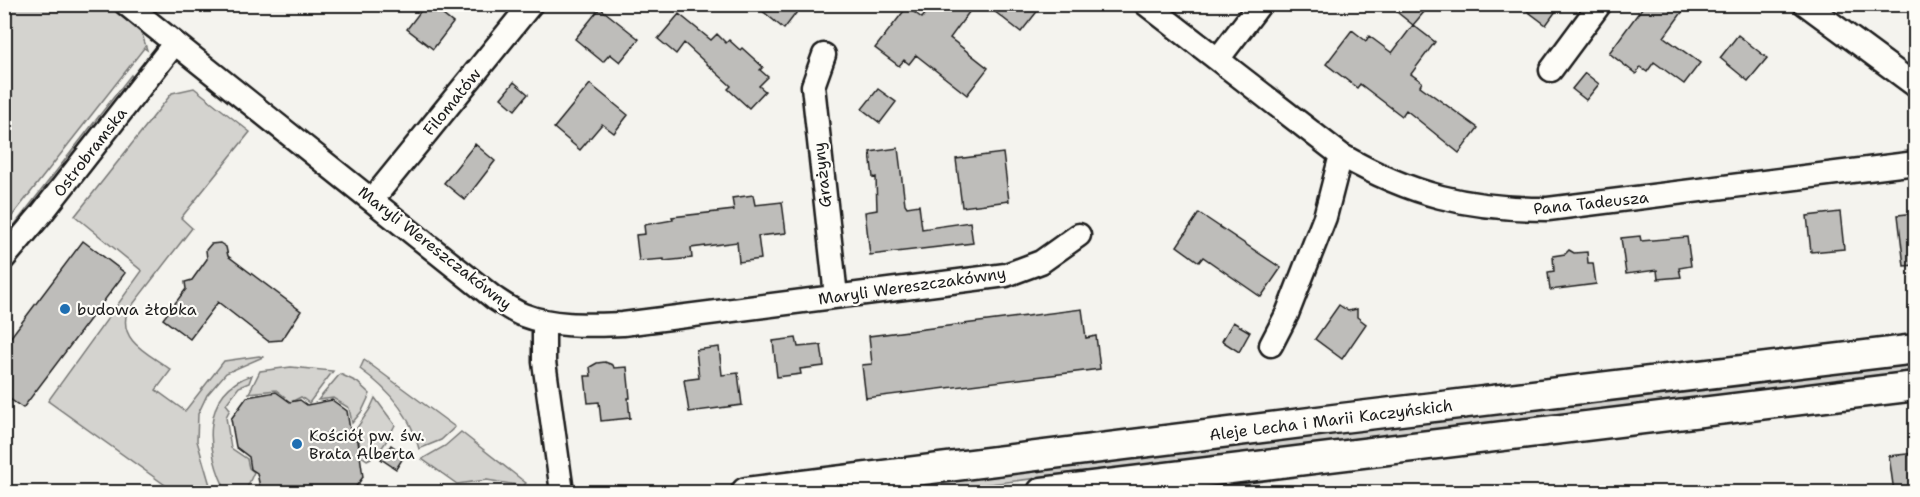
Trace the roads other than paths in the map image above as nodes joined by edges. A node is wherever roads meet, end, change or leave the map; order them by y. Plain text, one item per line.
1 (126, 4) edge
2 (531, 4) edge
3 (1146, 4) edge
4 (1260, 4) edge
5 (1600, 4) edge
6 (1805, 4) edge
7 (174, 44) junction
8 (824, 55) dead end
9 (1218, 59) junction
10 (1551, 70) dead end
11 (1916, 87) edge
12 (1341, 155) junction
13 (1916, 163) edge
14 (372, 200) junction
15 (1079, 235) dead end
16 (4, 258) edge
17 (836, 296) junction
18 (544, 321) junction
19 (1271, 345) dead end
20 (1916, 349) edge
21 (1916, 386) edge
22 (562, 492) edge
23 (746, 492) edge
24 (1042, 492) edge

1 - 7 street, Maryli Wereszczakówny
2 - 14 street, Filomatów
3 - 9 street, Pana Tadeusza
4 - 9 street
5 - 10 street
6 - 11 street
7 - 14 street, Maryli Wereszczakówny
7 - 16 street, Ostrobramska
8 - 17 street, Grażyny
9 - 12 street, Pana Tadeusza
12 - 13 street, Pana Tadeusza
12 - 19 street
14 - 18 street, Maryli Wereszczakówny
15 - 17 street, Maryli Wereszczakówny
17 - 18 street, Maryli Wereszczakówny
18 - 22 street
20 - 23 main road, Aleje Lecha i Marii Kaczyńskich
21 - 24 main road

